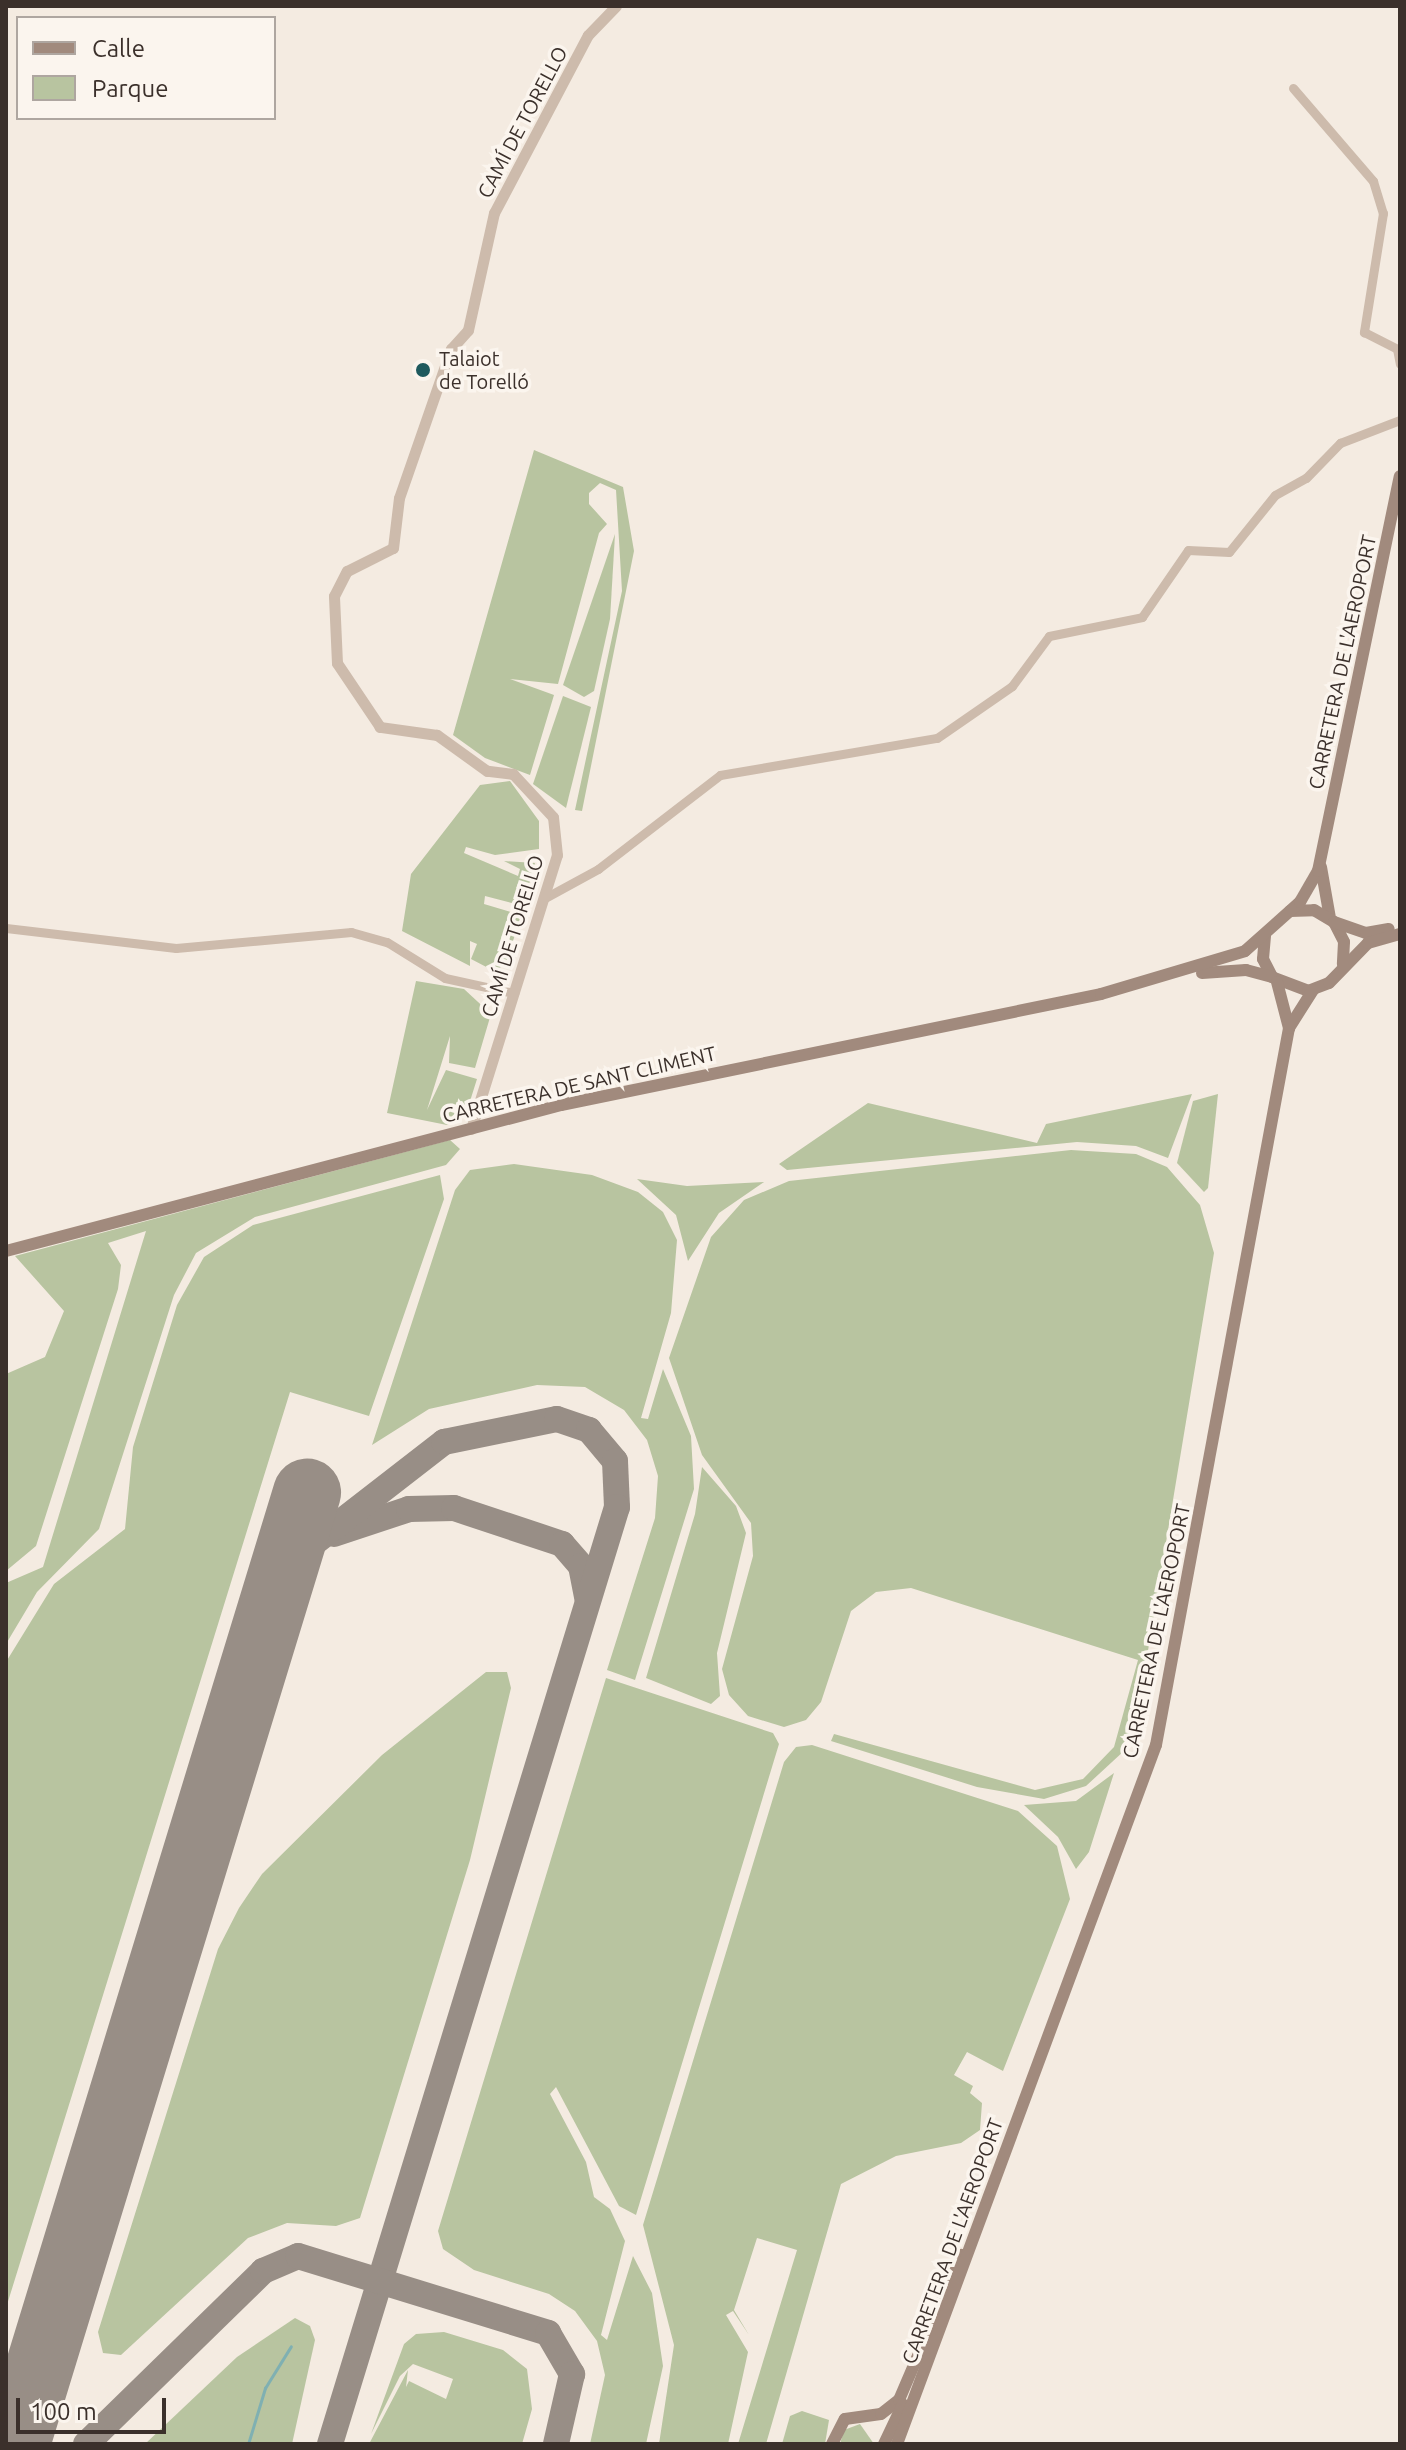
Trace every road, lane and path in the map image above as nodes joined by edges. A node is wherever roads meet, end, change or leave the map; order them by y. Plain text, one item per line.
1 (616, 6) edge
2 (1293, 88) dead end
3 (1400, 364) edge
4 (1400, 420) edge
5 (1400, 476) edge
6 (1322, 855) junction
7 (543, 899) junction
8 (1287, 912) junction
9 (1332, 920) junction
10 (1400, 927) edge
11 (6, 928) edge
12 (1267, 931) junction
13 (1400, 934) edge
14 (1343, 964) junction
15 (1167, 979) junction
16 (1274, 979) junction
17 (1313, 990) junction
18 (514, 993) junction
19 (1289, 1028) junction
20 (471, 1129) junction
21 (6, 1251) edge
22 (1031, 2082) junction
23 (948, 2312) junction
24 (862, 2416) junction
25 (832, 2444) edge
26 (884, 2444) edge
27 (897, 2444) edge

1 - 7 street, CAMÍ DE TORELLO
2 - 3 street
4 - 7 street
5 - 6 main road, CARRETERA DE L'AEROPORT
6 - 8 main road
6 - 9 main road
7 - 18 street, CAMÍ DE TORELLO
8 - 9 main road
8 - 12 main road
9 - 10 main road
9 - 14 main road
11 - 18 street
12 - 15 main road
12 - 16 main road
13 - 14 main road
14 - 17 main road
15 - 16 main road
15 - 20 main road, CARRETERA DE SANT CLIMENT
16 - 17 main road
16 - 19 main road, CARRETERA DE L'AEROPORT
17 - 19 main road, CARRETERA DE L'AEROPORT
18 - 20 street, CAMÍ DE TORELLO
19 - 22 main road, CARRETERA DE L'AEROPORT
20 - 21 main road, CARRETERA DE SANT CLIMENT
22 - 23 main road, CARRETERA DE L'AEROPORT
22 - 24 main road
23 - 26 main road
23 - 27 main road, CARRETERA DE L'AEROPORT
24 - 25 main road
24 - 26 main road

